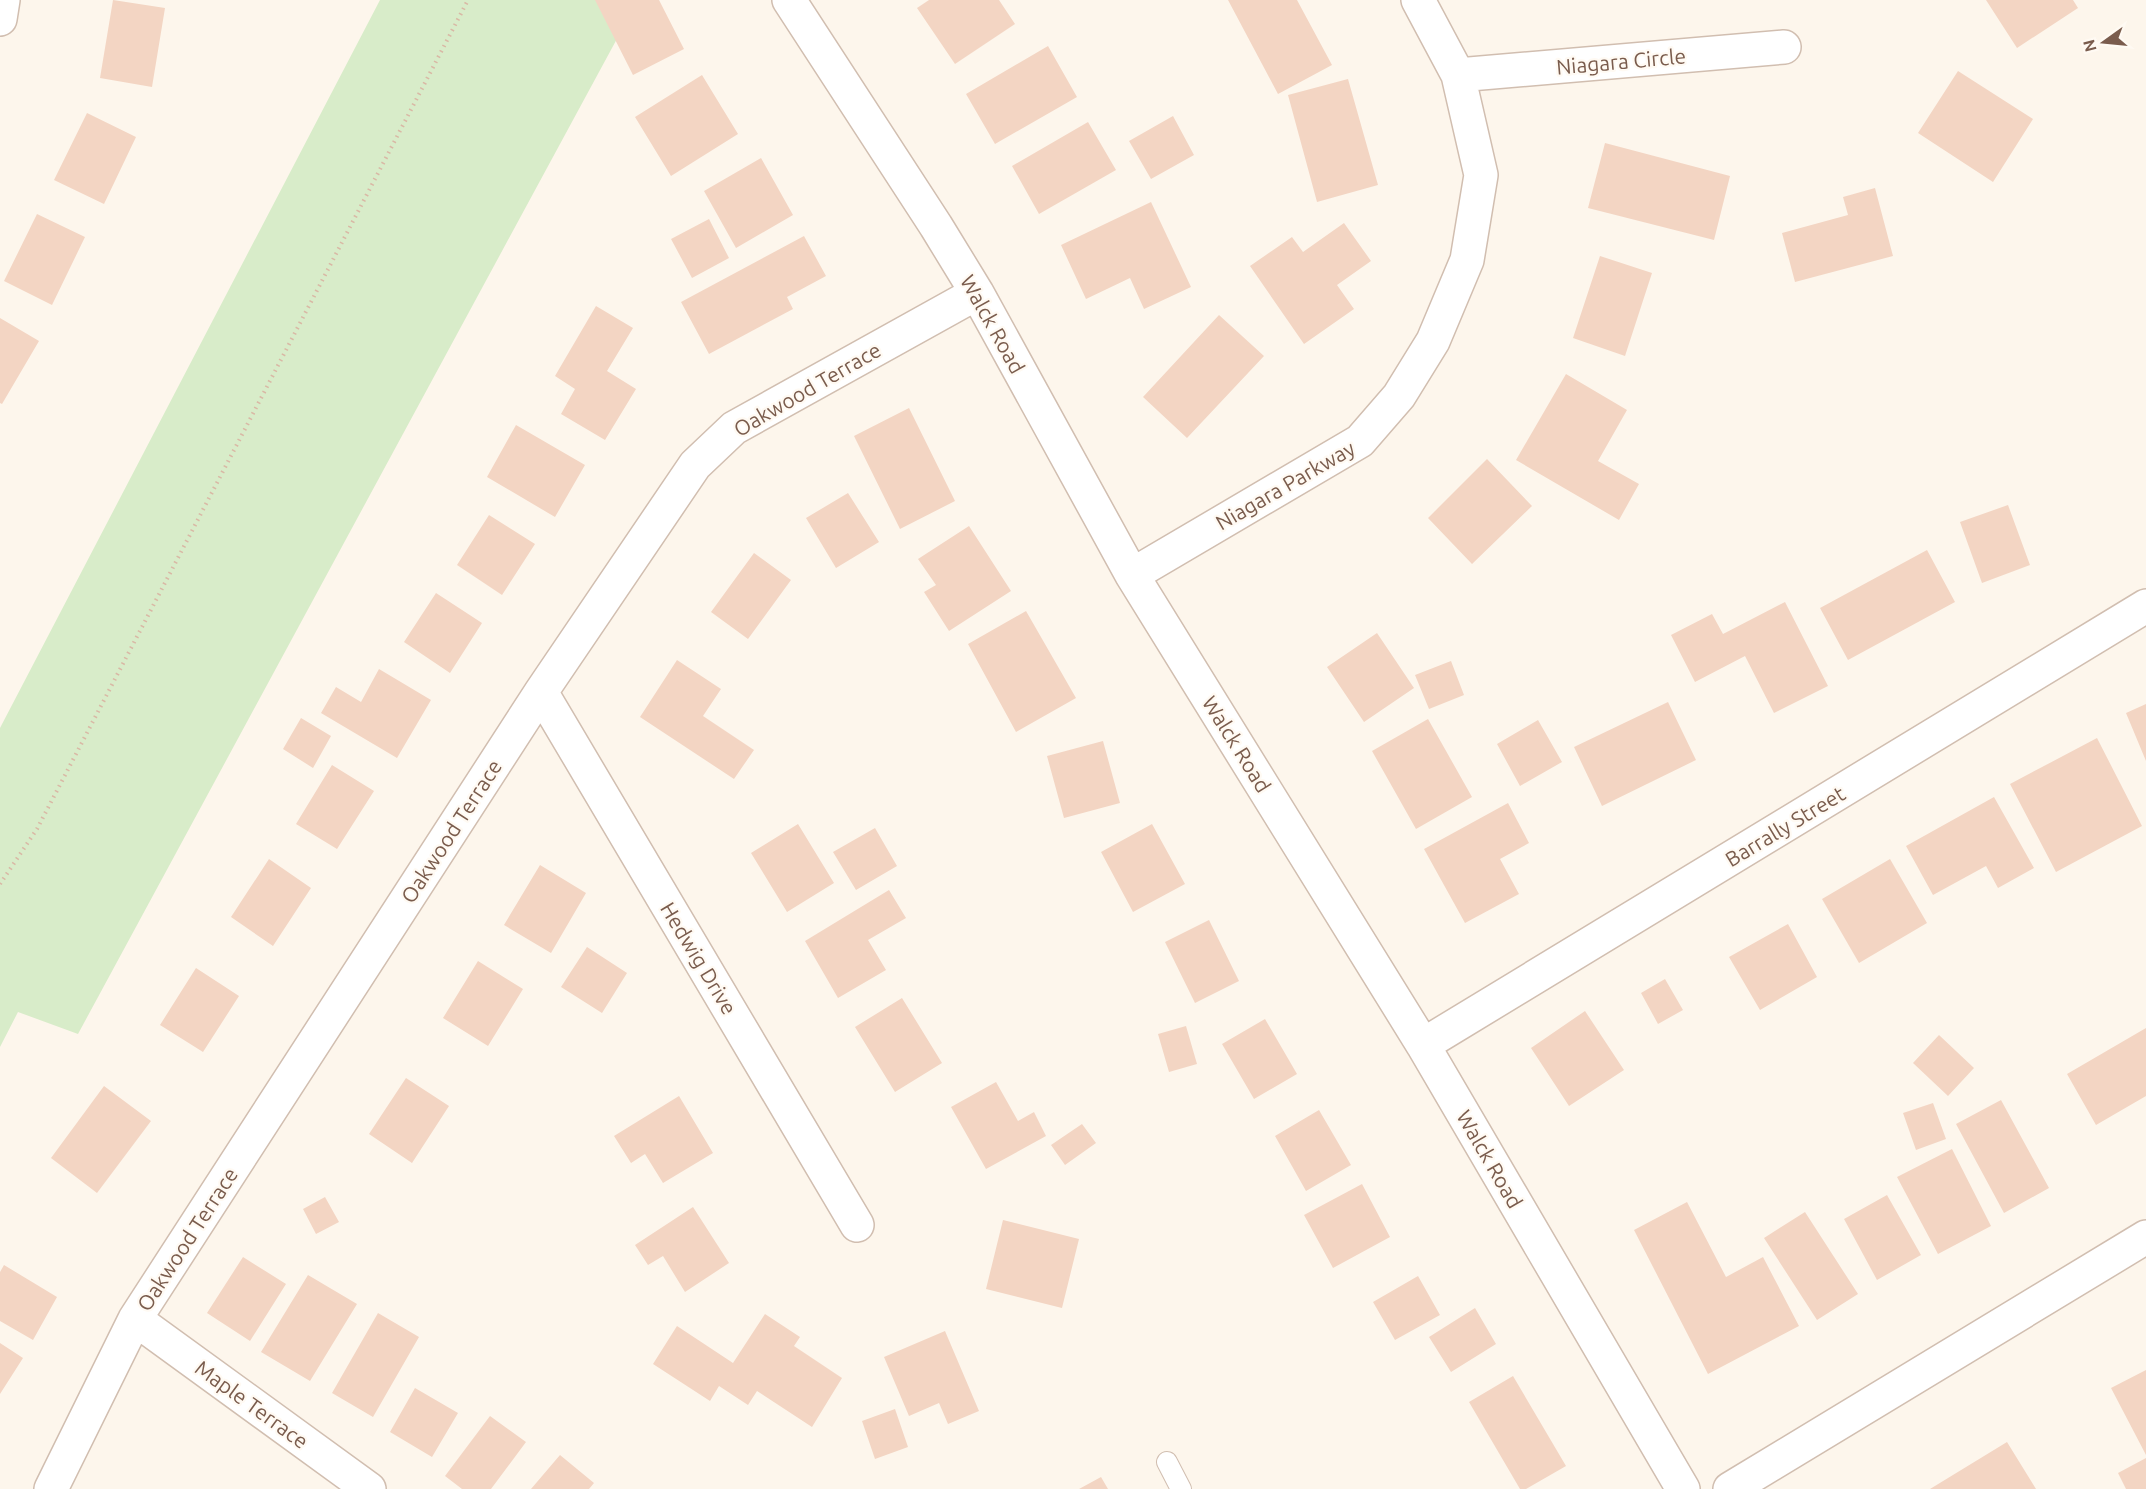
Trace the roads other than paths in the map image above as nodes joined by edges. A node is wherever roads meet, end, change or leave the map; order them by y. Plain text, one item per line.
1 (3, 0) edge
2 (789, 0) edge
3 (1418, 0) edge
4 (0, 19) edge
5 (1784, 47) dead end
6 (1458, 75) junction
7 (977, 293) junction
8 (1132, 575) junction
9 (2146, 606) edge
10 (542, 692) junction
11 (1423, 1045) junction
12 (857, 1224) dead end
13 (2146, 1237) edge
14 (135, 1319) junction
15 (1167, 1462) dead end
16 (51, 1489) edge
17 (369, 1489) edge
18 (1181, 1489) edge
19 (1683, 1489) edge
20 (1731, 1489) edge

1 - 4 street
2 - 7 street, Walck Road
3 - 6 street, Niagara Parkway
5 - 6 street, Niagara Circle
6 - 8 street, Niagara Parkway
7 - 8 street, Walck Road
7 - 10 street, Oakwood Terrace
8 - 11 street, Walck Road
9 - 11 street, Barrally Street
10 - 12 street, Hedwig Drive
10 - 14 street, Oakwood Terrace
11 - 19 street, Walck Road
13 - 20 street
14 - 16 street, Oakwood Terrace
14 - 17 street, Maple Terrace
15 - 18 lane

